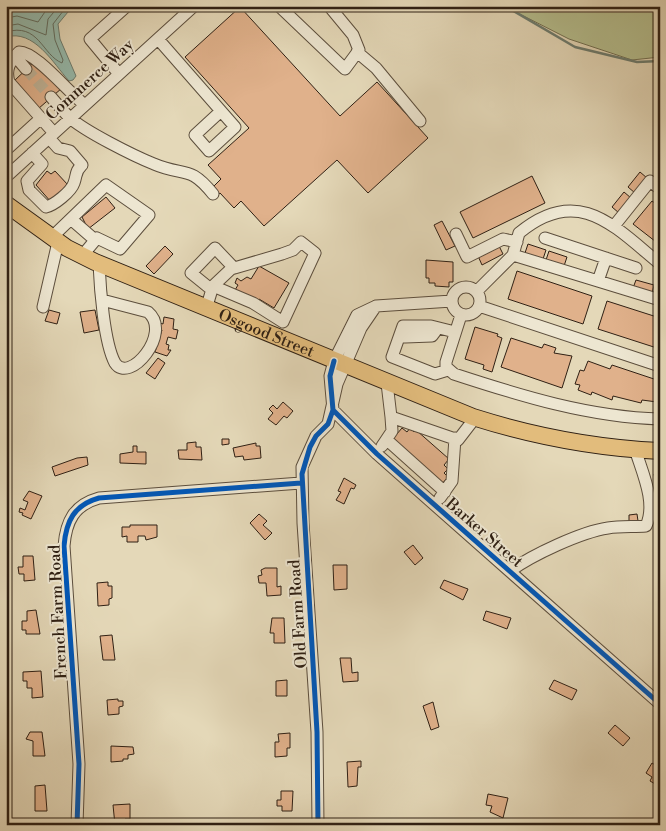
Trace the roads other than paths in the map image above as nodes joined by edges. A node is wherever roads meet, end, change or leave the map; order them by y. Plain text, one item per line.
1 (127, 6) edge
2 (194, 6) edge
3 (279, 6) edge
4 (329, 6) edge
5 (158, 39) junction
6 (357, 52) junction
7 (15, 56) junction
8 (26, 69) tunnel mouth
9 (119, 74) junction
10 (51, 97) tunnel mouth
11 (85, 105) junction
12 (221, 111) dead end
13 (70, 118) junction
14 (40, 119) junction
15 (420, 121) dead end
16 (51, 136) junction
17 (6, 150) edge
18 (32, 153) junction
19 (6, 177) edge
20 (660, 189) edge
21 (213, 194) dead end
22 (6, 204) edge
23 (72, 220) junction
24 (614, 226) junction
25 (456, 234) dead end
26 (544, 238) dead end
27 (55, 240) junction
28 (95, 240) junction
29 (517, 242) junction
30 (513, 255) junction
31 (82, 256) junction
32 (606, 258) junction
33 (99, 264) junction
34 (660, 264) edge
35 (234, 268) junction
36 (636, 268) dead end
37 (598, 281) junction
38 (213, 288) junction
39 (477, 291) junction
40 (102, 300) junction
41 (660, 300) edge
42 (452, 301) junction
43 (479, 306) junction
44 (43, 307) dead end
45 (206, 309) junction
46 (272, 315) junction
47 (461, 315) junction
48 (446, 331) junction
49 (262, 332) junction
50 (340, 363) junction
51 (660, 366) edge
52 (443, 371) junction
53 (387, 383) junction
54 (333, 410) junction
55 (391, 417) junction
56 (475, 418) junction
57 (660, 419) edge
58 (455, 438) junction
59 (387, 440) junction
60 (636, 450) junction
61 (660, 451) edge
62 (375, 452) junction
63 (302, 483) junction
64 (445, 492) junction
65 (435, 505) junction
66 (655, 511) edge
67 (510, 571) junction
68 (660, 704) edge
69 (77, 825) edge
70 (318, 825) edge

1 - 9 street
2 - 5 street, Commerce Way
3 - 6 street
4 - 6 street
5 - 9 street, Commerce Way
5 - 12 street
6 - 15 street
7 - 8 street
7 - 11 street
7 - 14 street
9 - 11 street, Commerce Way
10 - 13 street
11 - 13 street, Commerce Way
13 - 16 street, Commerce Way
13 - 21 street
14 - 16 street
14 - 17 street
16 - 18 street, Commerce Way
16 - 18 street
18 - 19 street, Commerce Way
20 - 24 street
22 - 27 highway, Osgood Street
23 - 27 street
23 - 28 street
23 - 28 street
24 - 29 street
24 - 34 street
25 - 29 street
26 - 32 street
27 - 31 highway, Osgood Street
27 - 44 street
28 - 31 street
29 - 30 street
30 - 37 street
30 - 39 street
31 - 33 highway, Osgood Street
32 - 36 street
32 - 37 street
33 - 40 street
33 - 45 highway, Osgood Street
35 - 38 street
35 - 38 street
35 - 46 street
37 - 41 street
38 - 45 street
38 - 46 street
39 - 42 street
39 - 43 street
40 - 40 street
42 - 47 street
42 - 50 street
43 - 47 street
43 - 51 street
45 - 49 highway, Osgood Street
46 - 49 street
47 - 48 street
48 - 52 street
48 - 52 street
48 - 52 street
49 - 50 highway, Osgood Street
50 - 53 highway, Osgood Street
50 - 54 street
52 - 57 street
53 - 55 street
53 - 56 highway, Osgood Street
54 - 62 street, Barker Street
54 - 63 street, Old Farm Road
55 - 58 street
55 - 59 street
56 - 58 street
56 - 60 highway, Osgood Street
58 - 64 street
59 - 62 street
59 - 64 street
60 - 61 highway, Osgood Street
60 - 66 street
62 - 65 street, Barker Street
63 - 69 street, French Farm Road
63 - 70 street, Old Farm Road
64 - 65 street
65 - 67 street, Barker Street
66 - 67 street
67 - 68 street, Barker Street

